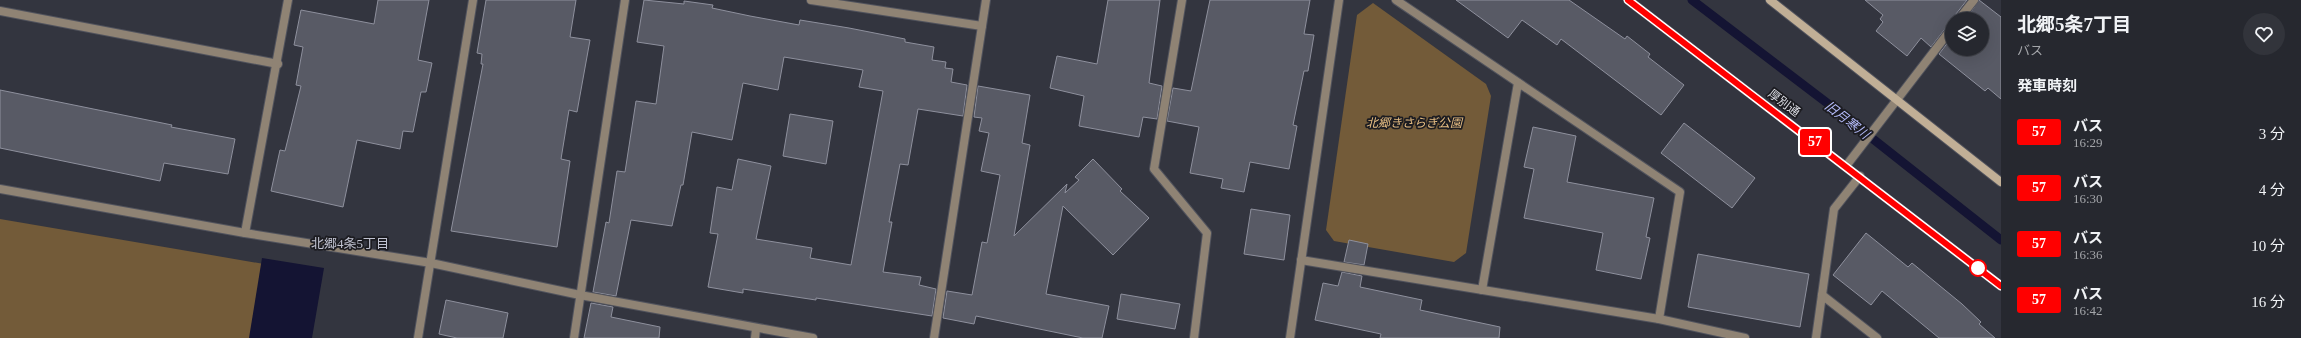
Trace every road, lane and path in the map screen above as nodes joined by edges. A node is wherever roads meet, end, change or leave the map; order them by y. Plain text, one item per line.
1 (288, 0) edge
2 (472, 0) edge
3 (625, 0) edge
4 (811, 0) edge
5 (986, 0) edge
6 (1182, 0) edge
7 (1339, 0) edge
8 (1396, 0) edge
9 (1628, 0) edge
10 (1770, 0) edge
11 (1974, 0) edge
12 (0, 10) edge
13 (1965, 12) edge
14 (982, 26) junction
15 (1945, 37) edge
16 (278, 64) junction
17 (1518, 82) junction
18 (1896, 99) junction
19 (1846, 166) junction
20 (1860, 176) junction
21 (2001, 182) edge
22 (0, 189) edge
23 (245, 233) junction
24 (1301, 260) junction
25 (431, 263) junction
26 (2001, 286) edge
27 (1482, 290) junction
28 (580, 295) junction
29 (1822, 295) junction
30 (1659, 319) junction
31 (756, 329) junction
32 (418, 338) edge
33 (574, 338) edge
34 (755, 338) edge
35 (813, 338) edge
36 (934, 338) edge
37 (1194, 338) edge
38 (1290, 338) edge
39 (1745, 338) edge
40 (1816, 338) edge
41 (1877, 338) edge

1 - 16 street
2 - 25 street
3 - 28 street
4 - 14 street
5 - 14 street
6 - 37 street
7 - 24 street
8 - 17 street
9 - 19 street, 厚別通
10 - 18 street
11 - 13 street
12 - 16 street
14 - 36 street
15 - 18 street
16 - 23 street
17 - 27 street
17 - 30 street
18 - 19 street
18 - 21 street
19 - 20 street, 厚別通
20 - 26 street, 厚別通
20 - 29 street
22 - 23 street
23 - 25 street
24 - 27 street
24 - 38 street
25 - 28 street
25 - 32 street
27 - 30 street
28 - 31 street
28 - 33 street
29 - 40 street
29 - 41 street
30 - 39 street
31 - 34 street
31 - 35 street

